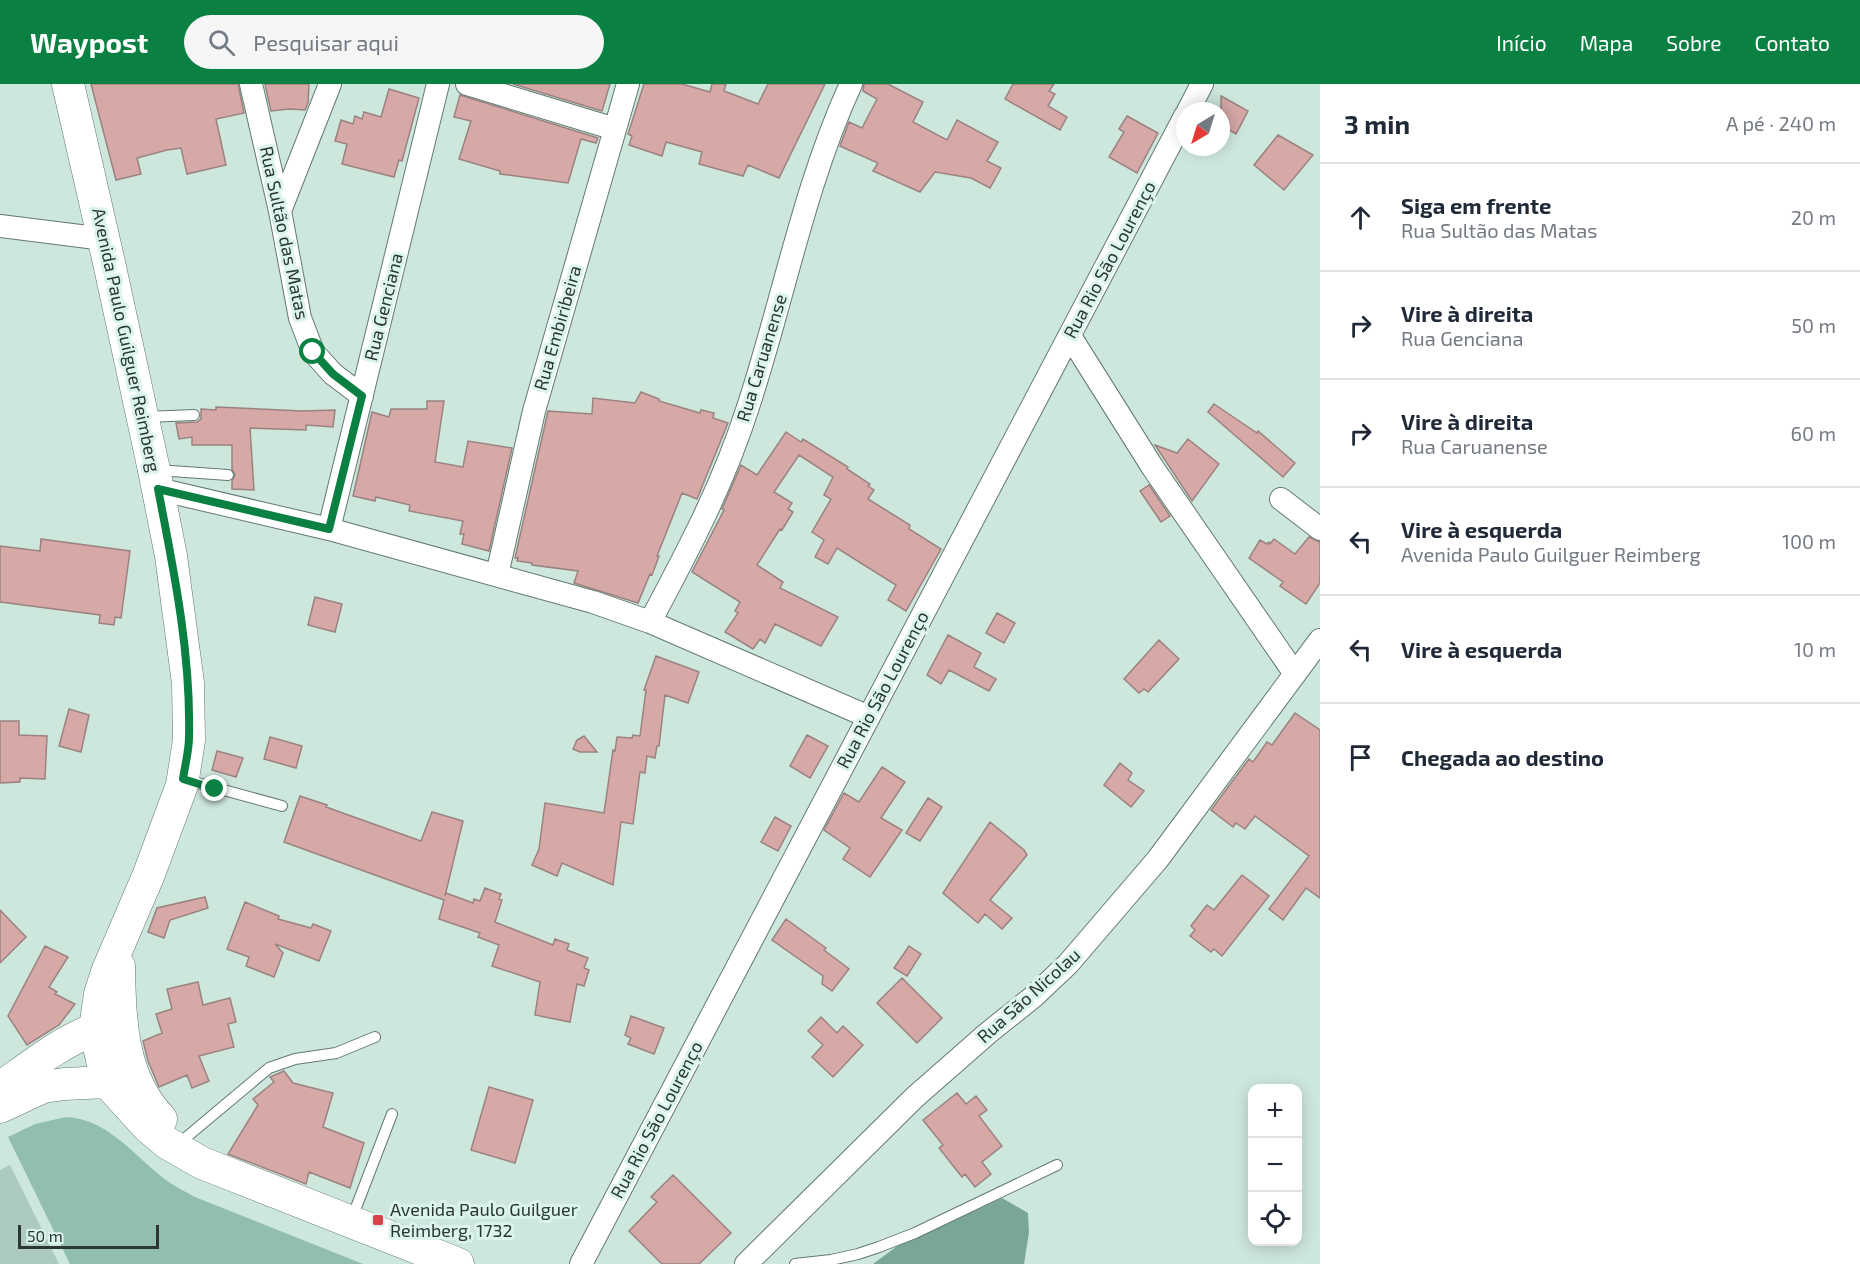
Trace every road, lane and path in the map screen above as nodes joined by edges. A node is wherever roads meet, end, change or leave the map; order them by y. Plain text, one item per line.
1 (68, 84) edge
2 (251, 84) edge
3 (330, 84) edge
4 (438, 84) edge
5 (467, 84) edge
6 (628, 84) edge
7 (851, 84) edge
8 (1202, 84) edge
9 (1193, 102) edge
10 (615, 129) junction
11 (1176, 134) edge
12 (280, 211) junction
13 (0, 226) edge
14 (104, 239) junction
15 (1070, 336) junction
16 (362, 396) junction
17 (194, 415) dead end
18 (143, 417) junction
19 (228, 475) dead end
20 (156, 479) junction
21 (1281, 499) dead end
22 (329, 529) junction
23 (1320, 529) edge
24 (497, 575) junction
25 (650, 622) junction
26 (1320, 640) edge
27 (1295, 674) junction
28 (869, 717) junction
29 (183, 779) junction
30 (282, 806) dead end
31 (119, 945) junction
32 (94, 1029) junction
33 (375, 1037) dead end
34 (112, 1074) junction
35 (0, 1088) edge
36 (0, 1107) edge
37 (392, 1114) dead end
38 (183, 1140) junction
39 (202, 1163) junction
40 (1057, 1165) dead end
41 (350, 1221) junction
42 (458, 1264) edge
43 (581, 1264) edge
44 (746, 1264) edge
45 (795, 1264) edge

1 - 14 main road, Avenida Paulo Guilguer Reimberg
2 - 12 street, Rua Sultão das Matas
3 - 12 street
4 - 16 street, Rua Genciana
5 - 10 street
6 - 10 street, Rua Embiribeira
7 - 25 street, Rua Caruanense
8 - 9 street
10 - 24 street, Rua Embiribeira
11 - 15 street, Rua Rio São Lourenço
12 - 16 street, Rua Sultão das Matas
13 - 14 street
14 - 18 main road, Avenida Paulo Guilguer Reimberg
15 - 27 street
15 - 28 street, Rua Rio São Lourenço
16 - 22 street, Rua Genciana
17 - 18 lane
18 - 20 main road, Avenida Paulo Guilguer Reimberg
19 - 20 lane
20 - 22 street
20 - 29 main road, Avenida Paulo Guilguer Reimberg
21 - 23 street
22 - 24 street
24 - 25 street
25 - 28 street
26 - 27 street, Rua São Nicolau
27 - 44 street, Rua São Nicolau
28 - 43 street, Rua Rio São Lourenço
29 - 30 lane
29 - 31 main road, Avenida Paulo Guilguer Reimberg
31 - 32 main road, Avenida Paulo Guilguer Reimberg
31 - 34 main road, Avenida Paulo Guilguer Reimberg
32 - 34 main road
32 - 34 main road, Avenida Paulo Guilguer Reimberg
32 - 35 main road
33 - 38 lane
34 - 36 main road
34 - 38 main road, Avenida Paulo Guilguer Reimberg
34 - 39 main road, Avenida Paulo Guilguer Reimberg
37 - 41 lane
38 - 39 main road, Avenida Paulo Guilguer Reimberg
39 - 41 main road, Avenida Paulo Guilguer Reimberg
40 - 45 lane
41 - 42 main road, Avenida Paulo Guilguer Reimberg

